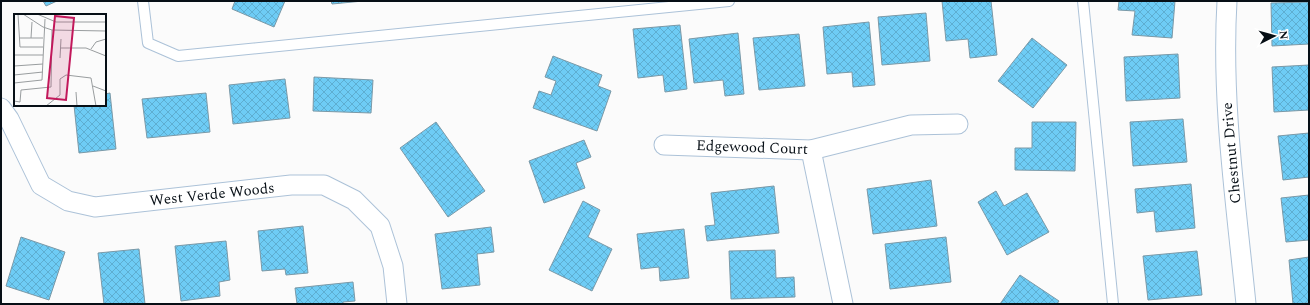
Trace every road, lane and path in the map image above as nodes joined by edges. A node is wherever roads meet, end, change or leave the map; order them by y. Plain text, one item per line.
1 (142, 1) edge
2 (729, 1) edge
3 (1083, 1) edge
4 (1227, 1) edge
5 (1, 108) edge
6 (958, 124) dead end
7 (664, 145) dead end
8 (811, 150) junction
9 (397, 304) edge
10 (843, 304) edge
11 (1113, 304) edge
12 (1246, 304) edge

1 - 2 lane
3 - 11 lane
4 - 12 street, Chestnut Drive
5 - 9 street, West Verde Woods
6 - 8 street, Edgewood Court
7 - 8 street, Edgewood Court
8 - 10 street

